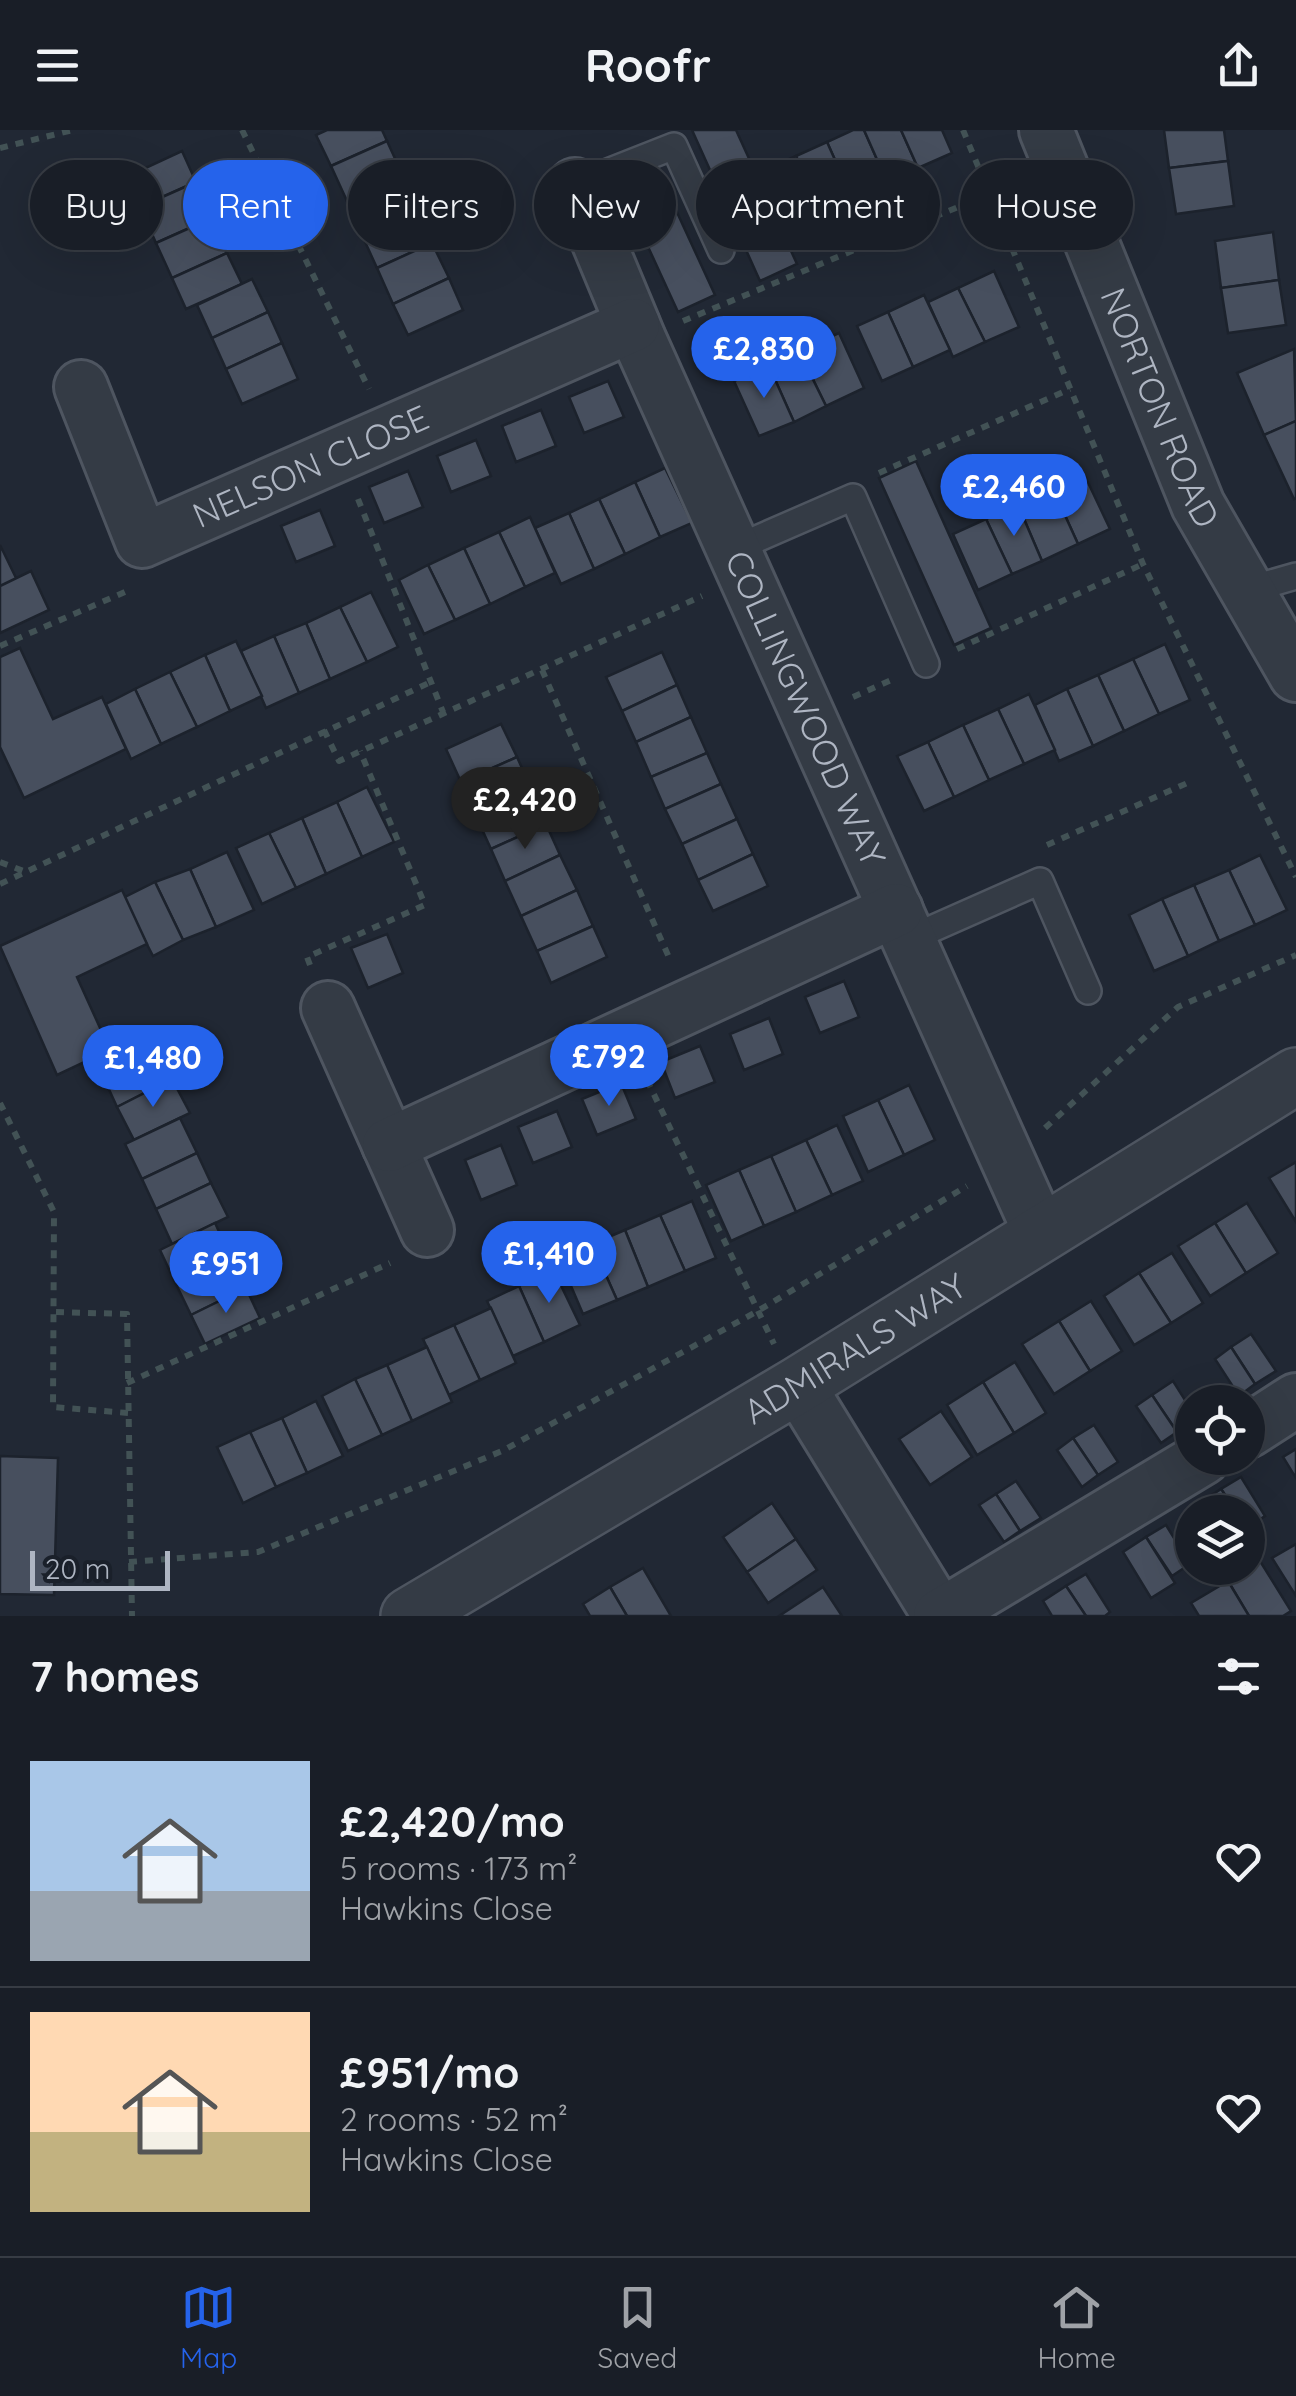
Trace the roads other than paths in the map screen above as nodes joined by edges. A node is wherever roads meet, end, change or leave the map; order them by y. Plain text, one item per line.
1 (1046, 130) edge
2 (638, 160) edge
3 (696, 195) edge
4 (602, 250) edge
5 (636, 332) junction
6 (81, 387) dead end
7 (742, 561) junction
8 (1296, 576) edge
9 (1247, 590) junction
10 (926, 664) road end
11 (1296, 675) edge
12 (902, 924) junction
13 (1088, 991) dead end
14 (328, 1008) road end
15 (1296, 1076) edge
16 (390, 1145) junction
17 (427, 1230) road end
18 (1041, 1234) junction
19 (798, 1385) junction
20 (1296, 1400) edge
21 (1265, 1420) edge
22 (1175, 1475) edge
23 (409, 1616) edge
24 (940, 1616) edge

1 - 9 street, NORTON ROAD
2 - 3 lane
4 - 5 street, COLLINGWOOD WAY
5 - 6 street, NELSON CLOSE
5 - 7 street, COLLINGWOOD WAY
7 - 10 lane
7 - 12 street, COLLINGWOOD WAY
8 - 9 lane
9 - 11 street, NORTON ROAD
12 - 13 lane
12 - 16 street
12 - 18 street, COLLINGWOOD WAY
14 - 16 street
15 - 18 street, ADMIRALS WAY
16 - 17 street
18 - 19 street, ADMIRALS WAY
19 - 23 street, ADMIRALS WAY
19 - 24 street
20 - 21 street
22 - 24 street

